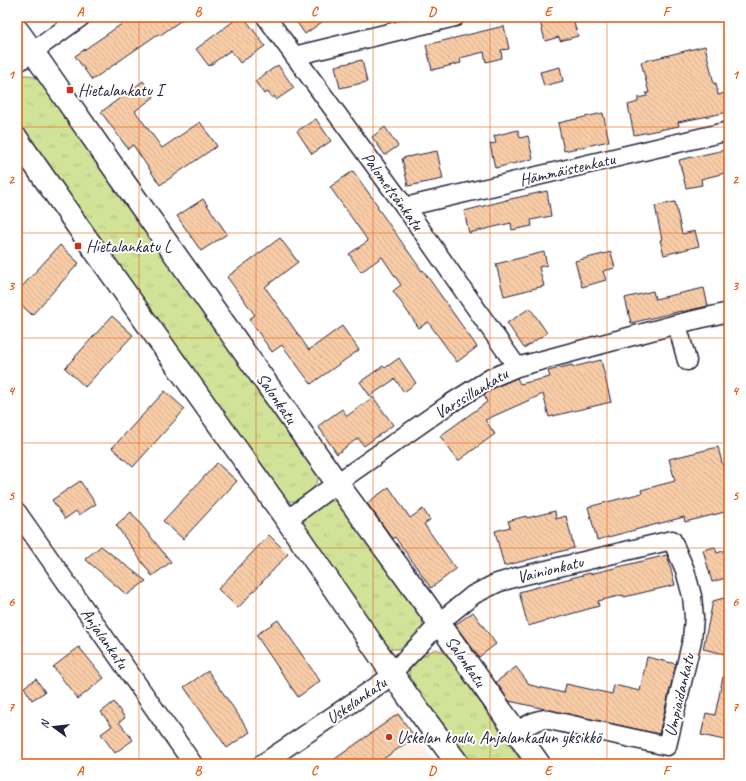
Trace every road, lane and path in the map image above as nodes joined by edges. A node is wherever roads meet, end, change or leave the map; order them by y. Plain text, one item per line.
1 (81, 17) edge
2 (266, 17) edge
3 (455, 17) edge
4 (17, 30) edge
5 (294, 56) junction
6 (25, 57) edge
7 (729, 131) edge
8 (17, 139) edge
9 (405, 207) junction
10 (729, 312) edge
11 (677, 324) junction
12 (687, 361) dead end
13 (517, 366) junction
14 (337, 483) junction
15 (17, 512) edge
16 (287, 520) junction
17 (672, 540) joint
18 (440, 624) junction
19 (392, 673) junction
20 (516, 732) junction
21 (193, 764) edge
22 (262, 764) edge
23 (458, 764) edge
24 (539, 764) edge

1 - 6 street
2 - 5 street, Palometsänkatu
3 - 5 street
4 - 6 main road, Salonkatu
5 - 9 street, Palometsänkatu
6 - 14 main road, Salonkatu
7 - 9 street, Hämmäistenkatu
8 - 16 main road
9 - 13 street, Palometsänkatu
10 - 11 street, Varssillankatu
11 - 12 street
11 - 13 street, Varssillankatu
13 - 14 street, Varssillankatu
14 - 16 street, Varssillankatu
14 - 18 main road, Salonkatu
15 - 21 street, Anjalankatu
16 - 19 main road
17 - 18 street, Vainionkatu
17 - 20 street, Umpiaidankatu
18 - 19 street, Uskelankatu
18 - 20 main road, Salonkatu
19 - 22 street, Uskelankatu
19 - 23 main road
20 - 24 main road, Salonkatu

